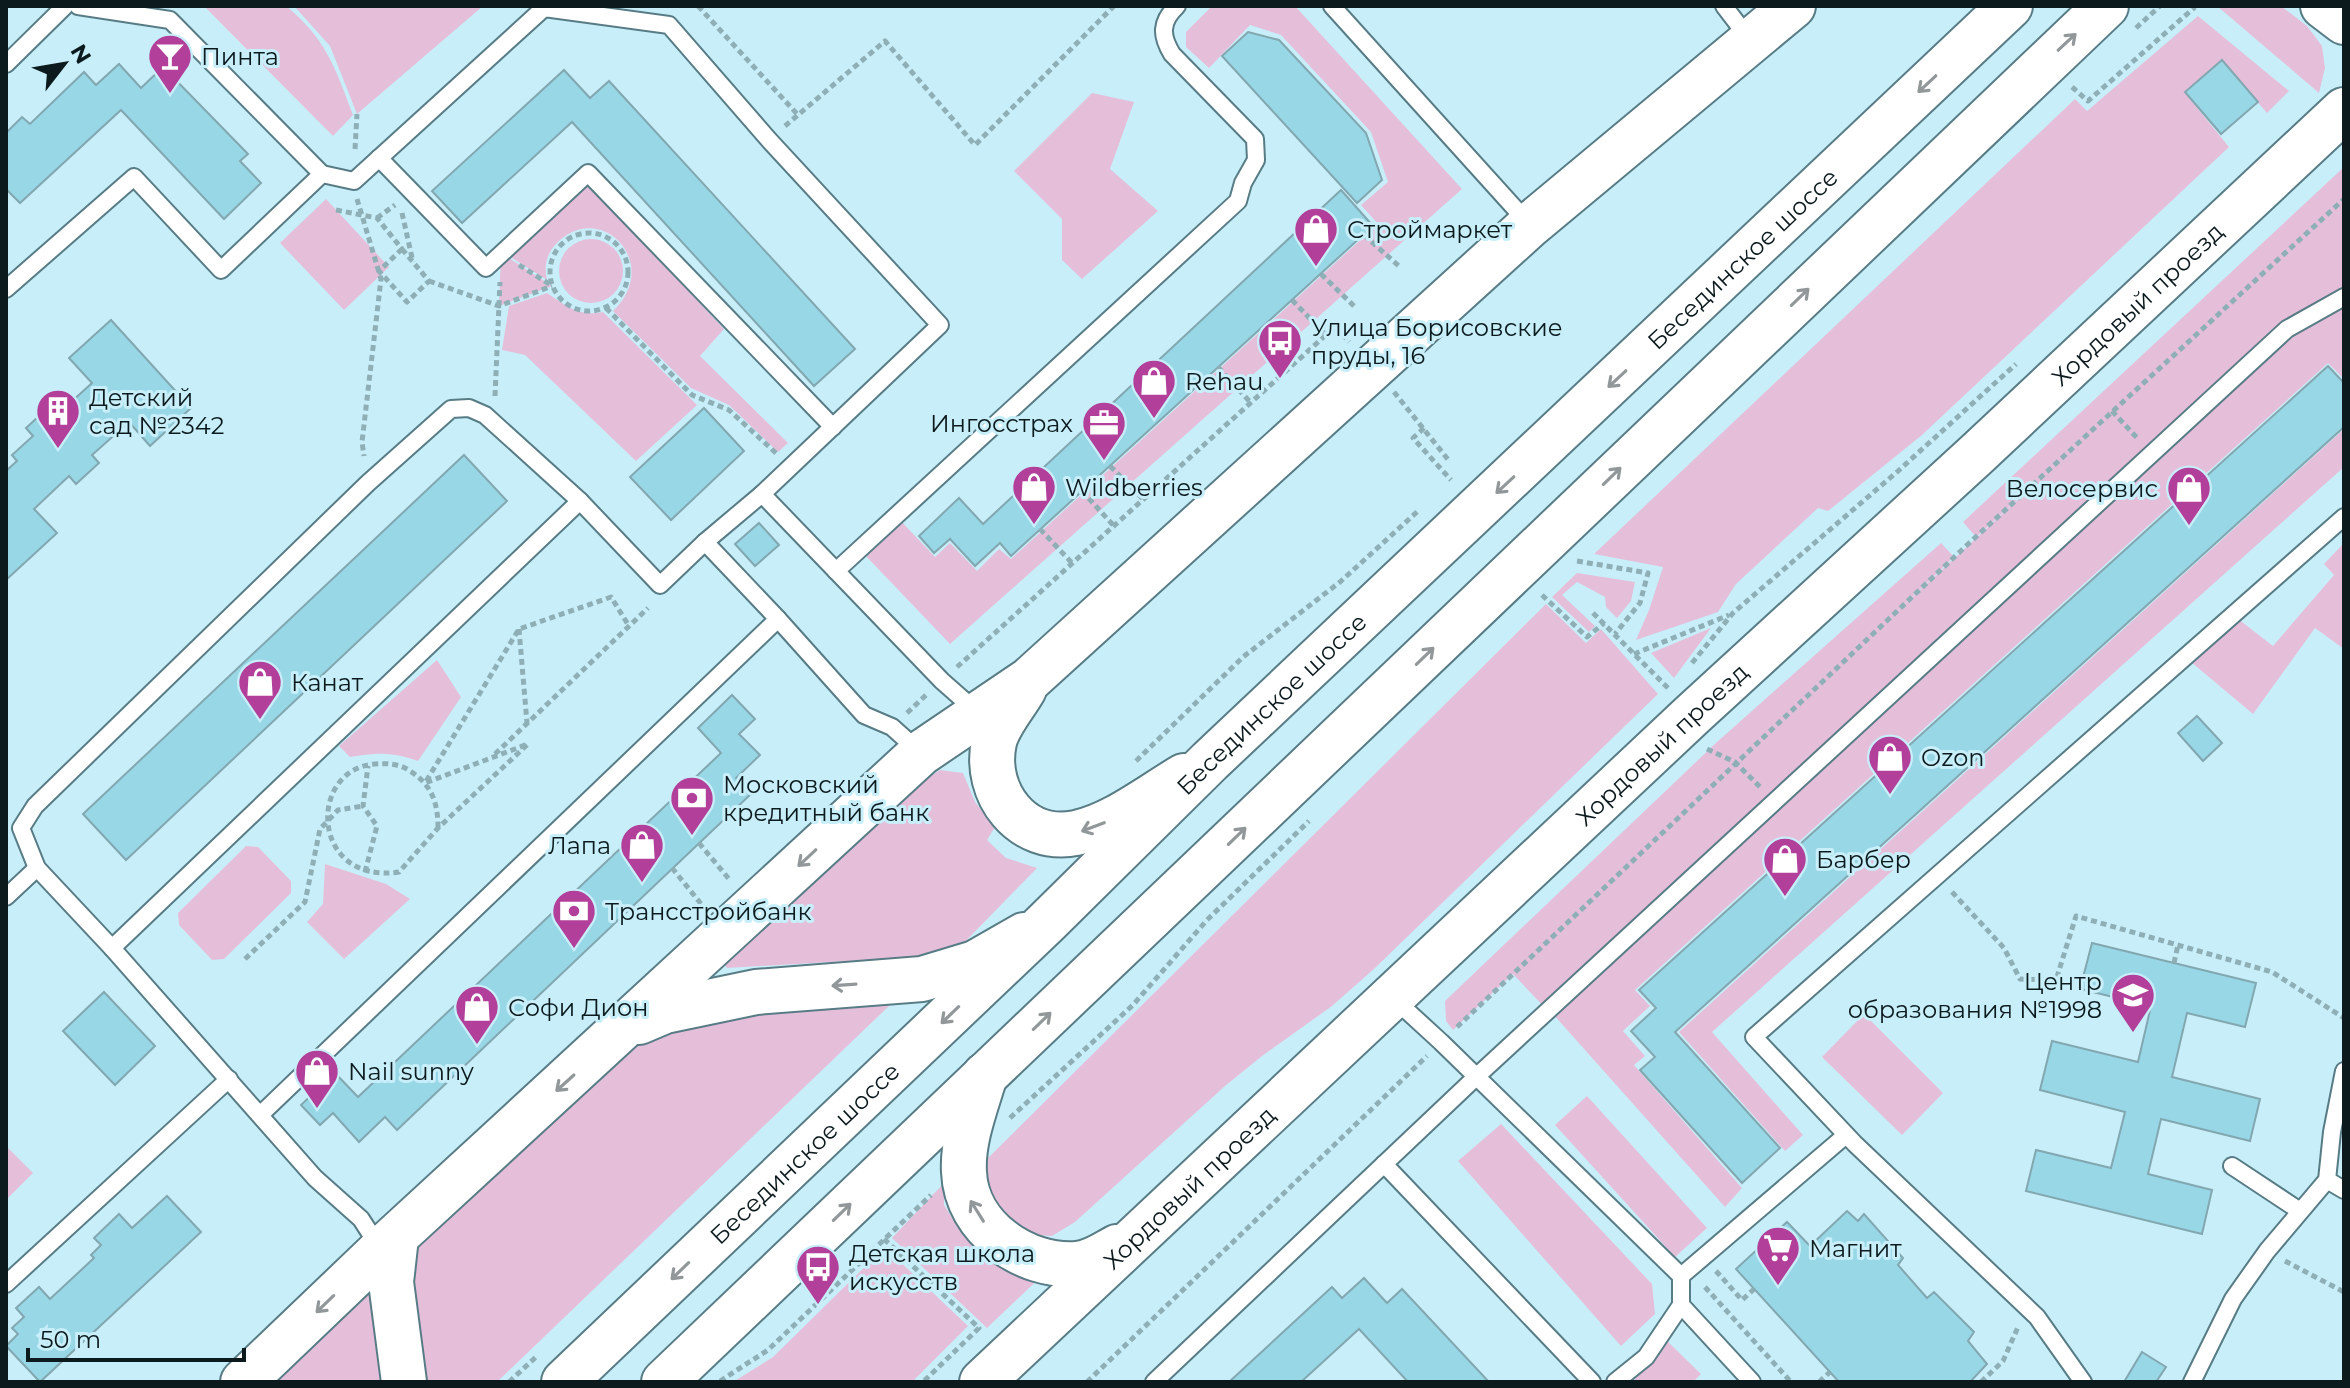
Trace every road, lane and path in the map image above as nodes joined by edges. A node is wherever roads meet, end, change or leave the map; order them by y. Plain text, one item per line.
1 (65, 6) edge
2 (78, 6) edge
3 (698, 6) edge
4 (1114, 6) edge
5 (1177, 6) edge
6 (1332, 6) edge
7 (1724, 6) edge
8 (1793, 6) edge
9 (2106, 6) edge
10 (2323, 6) edge
11 (2195, 7) edge
12 (1997, 18) edge
13 (2344, 22) edge
14 (1751, 41) junction
15 (6, 64) edge
16 (2072, 87) dead end
17 (2344, 110) edge
18 (357, 114) dead end
19 (798, 115) junction
20 (769, 140) junction
21 (379, 158) junction
22 (322, 174) junction
23 (354, 181) junction
24 (2344, 199) edge
25 (399, 202) dead end
26 (336, 210) dead end
27 (361, 215) junction
28 (1530, 225) junction
29 (1364, 235) dead end
30 (402, 249) junction
31 (501, 253) junction
32 (414, 263) junction
33 (1400, 267) dead end
34 (379, 271) junction
35 (1321, 274) dead end
36 (429, 281) junction
37 (552, 286) junction
38 (6, 289) edge
39 (2344, 297) edge
40 (1292, 300) dead end
41 (499, 306) junction
42 (606, 308) junction
43 (1356, 308) dead end
44 (1326, 335) junction
45 (1350, 342) dead end
46 (2026, 355) dead end
47 (1218, 367) dead end
48 (1394, 391) dead end
49 (1251, 403) junction
50 (2112, 411) junction
51 (494, 424) junction
52 (833, 427) junction
53 (1424, 428) junction
54 (2151, 454) junction
55 (1450, 462) dead end
56 (1110, 466) dead end
57 (791, 467) junction
58 (1463, 470) dead end
59 (1451, 480) junction
60 (368, 483) junction
61 (1082, 491) dead end
62 (1440, 491) dead end
63 (762, 494) junction
64 (1143, 499) junction
65 (580, 501) junction
66 (1429, 501) dead end
67 (2344, 517) edge
68 (1114, 526) junction
69 (1040, 529) dead end
70 (705, 542) junction
71 (1575, 561) dead end
72 (1072, 563) junction
73 (836, 571) junction
74 (1553, 584) dead end
75 (1542, 595) junction
76 (1531, 606) dead end
77 (648, 608) dead end
78 (1593, 613) dead end
79 (1733, 613) junction
80 (778, 619) junction
81 (1604, 623) junction
82 (629, 626) junction
83 (519, 629) junction
84 (1615, 634) junction
85 (1634, 654) junction
86 (1688, 668) dead end
87 (1678, 679) dead end
88 (1029, 680) junction
89 (942, 681) junction
90 (979, 714) junction
91 (527, 724) junction
92 (907, 740) junction
93 (492, 758) junction
94 (1210, 761) junction
95 (1735, 762) junction
96 (369, 765) junction
97 (1129, 768) dead end
98 (425, 783) junction
99 (1773, 802) junction
100 (363, 806) junction
101 (1319, 811) dead end
102 (327, 820) junction
103 (438, 828) junction
104 (699, 843) dead end
105 (37, 868) junction
106 (672, 868) dead end
107 (365, 872) junction
108 (1936, 876) junction
109 (729, 879) dead end
110 (6, 897) edge
111 (702, 905) dead end
112 (1047, 922) junction
113 (2178, 945) junction
114 (112, 948) junction
115 (245, 959) dead end
116 (2174, 963) dead end
117 (1391, 997) junction
118 (2344, 1018) edge
119 (623, 1030) junction
120 (1441, 1042) junction
121 (2344, 1071) edge
122 (985, 1075) junction
123 (1476, 1077) junction
124 (229, 1079) junction
125 (260, 1115) junction
126 (998, 1128) dead end
127 (1846, 1135) junction
128 (1384, 1164) junction
129 (2232, 1166) dead end
130 (2327, 1180) junction
131 (939, 1187) dead end
132 (2344, 1190) edge
133 (2300, 1211) junction
134 (1139, 1233) junction
135 (884, 1239) junction
136 (389, 1244) junction
137 (2267, 1251) junction
138 (1726, 1260) dead end
139 (1715, 1270) junction
140 (1681, 1276) junction
141 (6, 1284) edge
142 (1754, 1289) dead end
143 (2344, 1292) edge
144 (1681, 1305) junction
145 (2026, 1307) junction
146 (1830, 1372) dead end
147 (243, 1382) edge
148 (404, 1382) edge
149 (564, 1382) edge
150 (664, 1382) edge
151 (720, 1382) edge
152 (923, 1382) edge
153 (982, 1382) edge
154 (1087, 1382) edge
155 (1154, 1382) edge
156 (1592, 1382) edge
157 (1615, 1382) edge
158 (1752, 1382) edge
159 (1791, 1382) edge
160 (1819, 1382) edge
161 (1981, 1382) edge
162 (2083, 1382) edge
163 (2192, 1382) edge

1 - 15 lane
2 - 22 lane
3 - 19 path
4 - 19 path
5 - 73 lane
6 - 28 lane
7 - 14 lane
8 - 14 main road
122 -> 9 main road
10 - 13 main road
11 - 16 path
12 -> 94 main road, Бесединское шоссе
14 - 28 main road
17 - 117 main road, Хордовый проезд
18 - 23 path
19 - 20 path
20 - 21 lane
20 - 52 lane
21 - 23 lane
21 - 31 lane
22 - 23 lane
22 - 38 lane
23 - 27 path
24 - 50 path
25 - 32 path
26 - 27 path
27 - 30 path
27 - 34 path
28 - 88 main road
29 - 33 path
30 - 32 path
30 - 34 path
31 - 37 path
31 - 41 path
31 - 52 lane
32 - 36 path
34 - 36 path
34 - 60 path
35 - 43 path
36 - 41 path
37 - 41 path
37 - 42 path
37 - 42 path
39 - 54 lane
40 - 44 path
41 - 51 path
42 - 57 path
44 - 45 path
44 - 49 path
46 - 79 path
47 - 49 path
48 - 53 path
49 - 64 path
50 - 54 path
50 - 95 path
51 - 60 lane
51 - 65 lane
52 - 57 lane
53 - 55 path
53 - 59 path
54 - 99 lane
56 - 64 path
57 - 63 lane
58 - 59 path
59 - 62 path
60 - 105 lane
61 - 68 path
63 - 70 lane
63 - 73 lane
64 - 68 path
65 - 70 lane
65 - 114 lane
66 - 97 path
67 - 108 lane
68 - 72 path
69 - 72 path
70 - 80 lane
71 - 84 path
72 - 89 path
73 - 89 lane
74 - 75 path
75 - 76 path
75 - 81 path
77 - 82 path
78 - 81 path
79 - 85 path
79 - 86 path
80 - 92 lane
80 - 125 lane
81 - 84 path
82 - 83 path
82 - 91 path
83 - 91 path
83 - 98 path
84 - 85 path
85 - 87 path
88 - 90 main road
94 -> 88 main road
89 - 90 lane
89 - 92 path
90 - 92 main road
91 - 93 path
92 -> 119 main road
93 - 98 path
93 - 103 path
94 - 112 main road, Бесединское шоссе
95 - 99 path
95 - 120 path
96 - 98 path
96 - 100 path
96 - 102 path
98 - 103 path
99 - 123 lane
100 - 102 path
100 - 107 path
101 - 126 path
102 - 107 path
102 - 115 path
103 - 107 path
104 - 109 path
105 - 110 lane
105 - 114 lane
106 - 111 path
108 - 113 path
108 - 127 lane
112 -> 119 main road
112 -> 149 main road, Бесединское шоссе
113 - 116 path
113 - 118 path
114 - 124 lane
117 - 120 lane
117 - 134 main road, Хордовый проезд
119 -> 136 main road
120 - 123 lane
120 - 154 path
121 - 130 lane
134 -> 122 main road
150 -> 122 main road
123 - 128 lane
123 - 140 lane
124 - 125 lane
124 - 141 lane
125 - 136 lane
127 - 140 lane
127 - 145 lane
128 - 155 lane
128 - 156 lane
129 - 133 lane
130 - 132 lane
130 - 133 lane
131 - 135 path
133 - 137 lane
134 - 153 main road, Хордовый проезд
135 - 151 path
135 - 152 path
136 -> 147 main road
136 - 148 main road
137 - 143 path
137 - 163 lane
138 - 139 path
139 - 142 path
139 - 159 path
140 - 144 lane
144 - 157 lane
144 - 158 lane
145 - 161 path
145 - 162 lane
146 - 160 path

